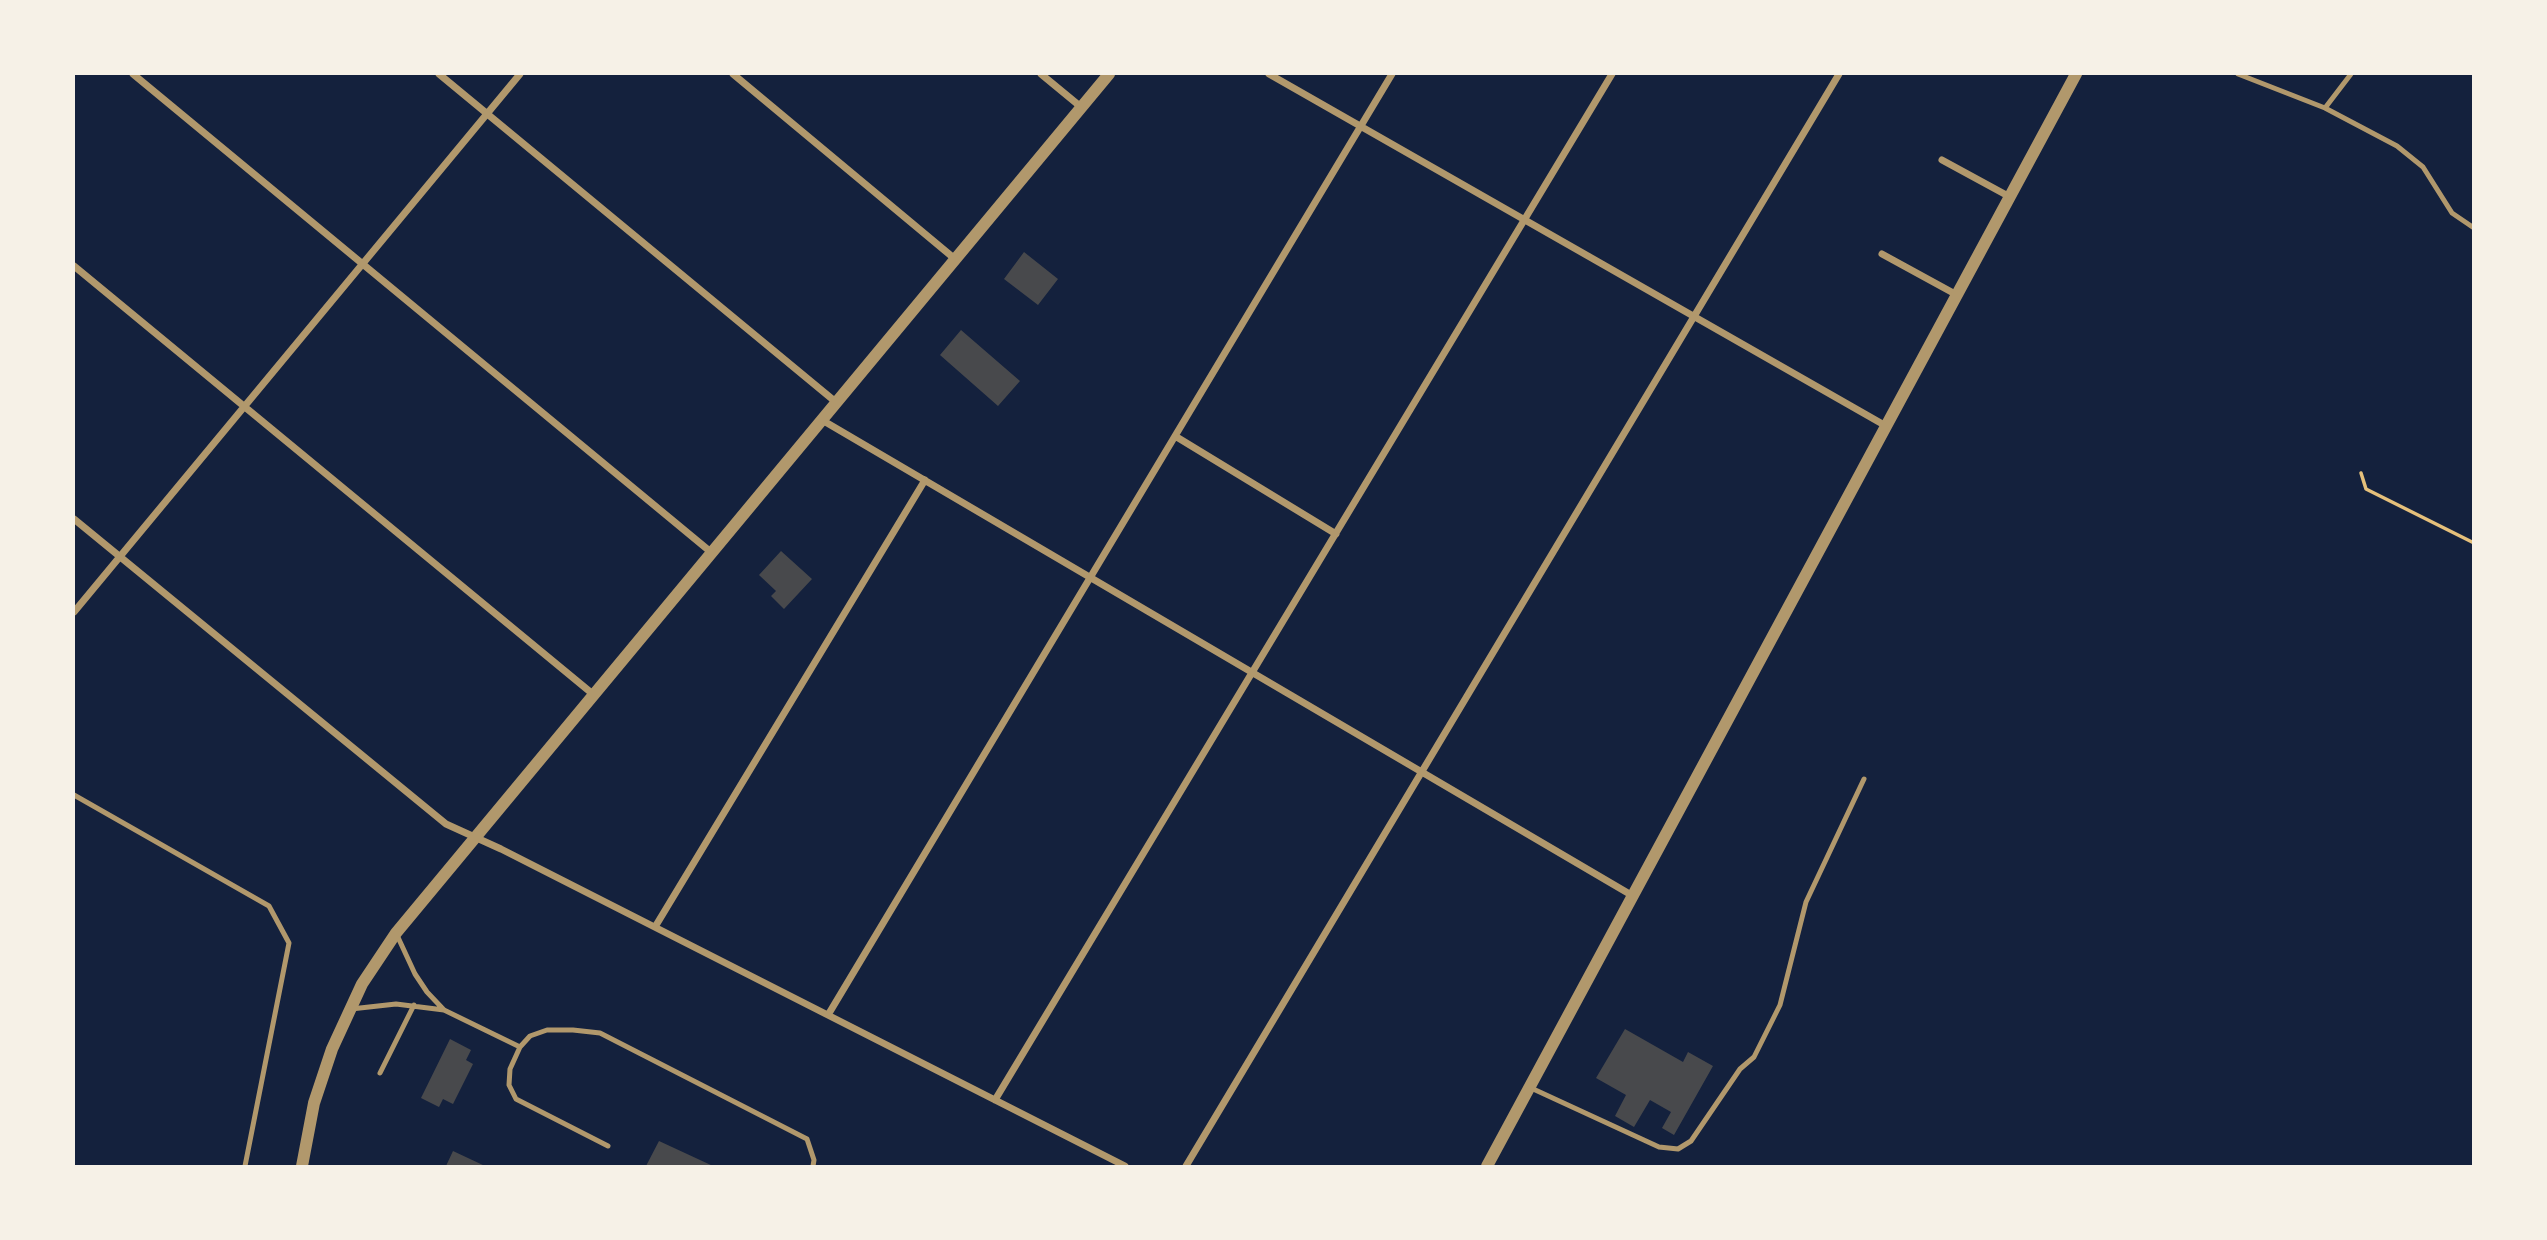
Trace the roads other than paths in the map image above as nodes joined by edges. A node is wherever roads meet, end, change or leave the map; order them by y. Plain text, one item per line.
1 (133, 74) edge
2 (439, 74) edge
3 (520, 74) edge
4 (733, 74) edge
5 (1041, 74) edge
6 (1109, 74) edge
7 (1269, 74) edge
8 (1392, 74) edge
9 (1612, 74) edge
10 (1839, 74) edge
11 (2076, 74) edge
12 (2238, 74) edge
13 (2351, 74) edge
14 (1082, 107) junction
15 (2325, 108) junction
16 (487, 113) junction
17 (1361, 126) junction
18 (1942, 160) dead end
19 (2010, 197) junction
20 (1525, 220) junction
21 (2473, 228) edge
22 (1882, 254) dead end
23 (955, 259) junction
24 (362, 264) junction
25 (74, 266) edge
26 (1957, 295) junction
27 (1694, 316) junction
28 (837, 402) junction
29 (244, 407) junction
30 (822, 420) junction
31 (1886, 426) junction
32 (1175, 436) junction
33 (925, 480) junction
34 (74, 519) edge
35 (1336, 534) junction
36 (712, 553) junction
37 (119, 556) junction
38 (1090, 577) junction
39 (74, 612) edge
40 (1253, 673) junction
41 (594, 695) junction
42 (1422, 772) junction
43 (1864, 779) dead end
44 (74, 795) edge
45 (476, 838) junction
46 (1633, 896) junction
47 (655, 927) junction
48 (396, 933) junction
49 (414, 1005) junction
50 (350, 1009) junction
51 (444, 1010) junction
52 (828, 1015) junction
53 (520, 1047) junction
54 (380, 1073) dead end
55 (1530, 1087) junction
56 (995, 1100) junction
57 (608, 1146) dead end
58 (245, 1167) edge
59 (302, 1167) edge
60 (813, 1167) edge
61 (1125, 1167) edge
62 (1186, 1167) edge
63 (1487, 1167) edge

1 - 24 street
2 - 16 street
3 - 16 street
4 - 23 street
5 - 14 street
6 - 14 street
7 - 17 street
8 - 17 street
9 - 20 street
10 - 27 street
11 - 19 street
12 - 15 lane
13 - 15 lane
14 - 23 street
15 - 21 lane
16 - 24 street
16 - 28 street
17 - 20 street
17 - 32 street
18 - 19 street
19 - 26 street
20 - 27 street
20 - 35 street
22 - 26 street
23 - 28 street
24 - 29 street
24 - 36 street
25 - 29 street
26 - 31 street
27 - 31 street
27 - 42 street
28 - 30 street
29 - 37 street
29 - 41 street
30 - 33 street
30 - 36 street
31 - 46 street
32 - 35 street
32 - 38 street
33 - 38 street
33 - 47 street
34 - 37 street
35 - 40 street
36 - 41 street
37 - 39 street
37 - 45 street
38 - 40 street
38 - 52 street
40 - 42 street
40 - 56 street
41 - 45 street
42 - 46 street
42 - 62 street
43 - 55 lane
44 - 58 lane
45 - 47 street
45 - 48 street
46 - 55 street
47 - 52 street
48 - 50 street
48 - 51 lane
49 - 50 lane
49 - 51 lane
49 - 54 lane
50 - 59 street
51 - 53 lane
52 - 56 street
53 - 57 lane
53 - 60 lane
55 - 63 street
56 - 61 street

